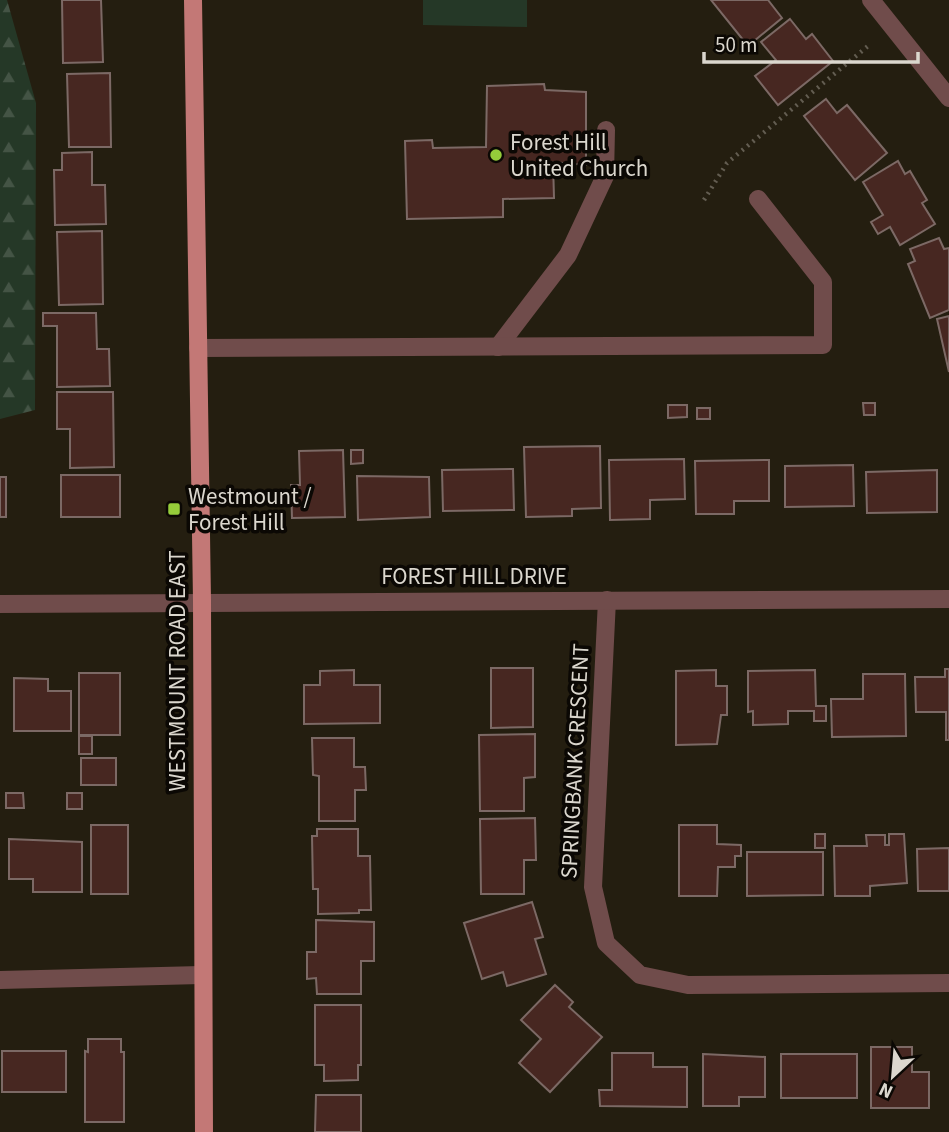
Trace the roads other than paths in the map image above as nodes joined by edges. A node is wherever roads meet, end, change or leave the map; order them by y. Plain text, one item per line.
1 (193, 0) edge
2 (871, 0) edge
3 (949, 98) edge
4 (606, 130) dead end
5 (758, 200) dead end
6 (498, 347) junction
7 (198, 348) junction
8 (949, 599) edge
9 (607, 600) junction
10 (202, 601) junction
11 (0, 604) edge
12 (201, 975) junction
13 (0, 980) edge
14 (949, 984) edge
15 (204, 1132) edge

1 - 7 main road, WESTMOUNT ROAD EAST
2 - 3 street
4 - 6 street
5 - 6 street
6 - 7 street
7 - 10 main road, WESTMOUNT ROAD EAST
8 - 9 street, FOREST HILL DRIVE
9 - 10 street, FOREST HILL DRIVE
9 - 14 street, SPRINGBANK CRESCENT
10 - 11 street, FOREST HILL DRIVE
10 - 12 main road, WESTMOUNT ROAD EAST
12 - 13 street
12 - 15 main road, WESTMOUNT ROAD EAST

